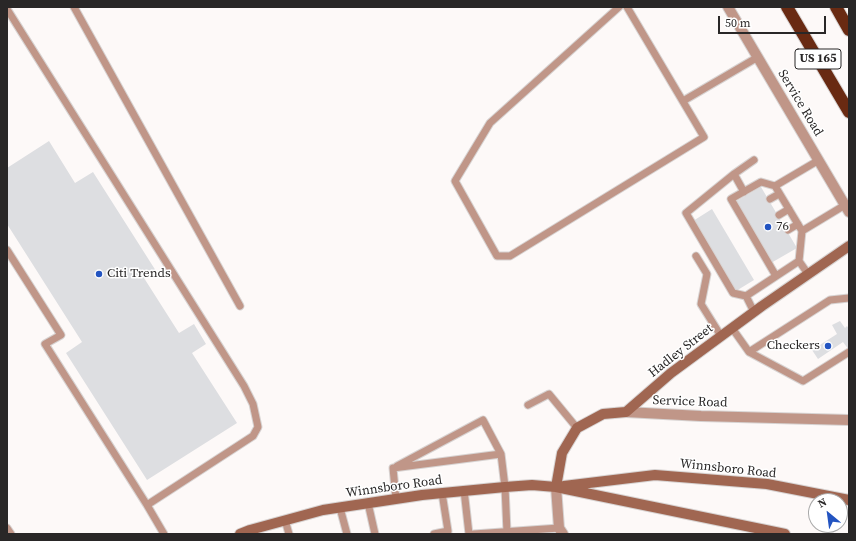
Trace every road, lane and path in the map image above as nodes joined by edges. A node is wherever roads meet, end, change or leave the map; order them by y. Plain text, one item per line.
1 (74, 7) edge
2 (619, 7) edge
3 (627, 7) edge
4 (728, 7) edge
5 (787, 7) edge
6 (836, 7) edge
7 (7, 9) edge
8 (849, 30) edge
9 (758, 57) junction
10 (683, 102) junction
11 (849, 112) edge
12 (754, 160) dead end
13 (818, 160) junction
14 (734, 174) junction
15 (775, 186) junction
16 (744, 192) junction
17 (779, 194) junction
18 (770, 199) dead end
19 (847, 208) edge
20 (789, 209) junction
21 (779, 215) dead end
22 (798, 224) junction
23 (788, 230) dead end
24 (802, 231) junction
25 (849, 246) edge
26 (7, 250) edge
27 (696, 256) dead end
28 (799, 261) junction
29 (808, 274) junction
30 (776, 276) junction
31 (746, 296) junction
32 (848, 299) edge
33 (240, 306) dead end
34 (754, 312) junction
35 (732, 328) junction
36 (721, 336) junction
37 (749, 352) junction
38 (849, 352) edge
39 (528, 405) dead end
40 (626, 412) junction
41 (849, 420) edge
42 (578, 428) junction
43 (501, 454) junction
44 (393, 468) junction
45 (505, 487) junction
46 (556, 487) junction
47 (464, 490) junction
48 (442, 493) junction
49 (396, 499) junction
50 (849, 500) edge
51 (368, 503) junction
52 (147, 505) junction
53 (340, 508) junction
54 (285, 520) junction
55 (7, 528) edge
56 (561, 531) edge
57 (507, 532) junction
58 (11, 534) edge
59 (164, 534) edge
60 (240, 534) edge
61 (289, 534) edge
62 (347, 534) edge
63 (375, 534) edge
64 (434, 534) edge
65 (469, 534) edge
66 (474, 534) edge
67 (785, 534) edge

1 - 33 lane
2 - 10 lane
3 - 10 lane
4 - 9 street, Service Road
5 - 11 highway, US 165
6 - 8 highway
7 - 52 lane
9 - 10 lane
9 - 13 street, Service Road
12 - 14 lane
13 - 15 lane
13 - 19 street, Service Road
14 - 16 lane
14 - 31 lane
15 - 16 lane
15 - 17 lane
16 - 30 lane
17 - 18 lane
17 - 20 lane
19 - 24 lane
20 - 21 lane
20 - 22 lane
22 - 23 lane
22 - 24 lane
24 - 28 lane
25 - 29 main road, Hadley Street
26 - 52 lane
27 - 36 lane
28 - 29 lane
28 - 30 lane
29 - 34 main road, Hadley Street
30 - 31 lane
31 - 34 lane
32 - 37 lane
34 - 35 main road, Hadley Street
35 - 36 main road, Hadley Street
35 - 37 lane
36 - 40 main road, Hadley Street
37 - 38 lane
39 - 42 lane
40 - 41 street, Service Road
40 - 42 main road
42 - 46 main road
43 - 44 lane
43 - 44 lane
43 - 45 lane
44 - 49 lane
45 - 46 main road, Winnsboro Road
45 - 47 main road, Winnsboro Road
45 - 57 lane
46 - 50 main road, Winnsboro Road
46 - 56 street
46 - 67 main road, Winnsboro Road
47 - 48 main road, Winnsboro Road
47 - 65 lane
48 - 49 main road, Winnsboro Road
48 - 64 lane
49 - 51 main road, Winnsboro Road
51 - 53 main road, Winnsboro Road
51 - 63 lane
52 - 59 lane
53 - 54 main road, Winnsboro Road
53 - 62 lane
54 - 60 main road, Winnsboro Road
54 - 61 lane
55 - 58 lane
56 - 57 lane
57 - 66 lane

